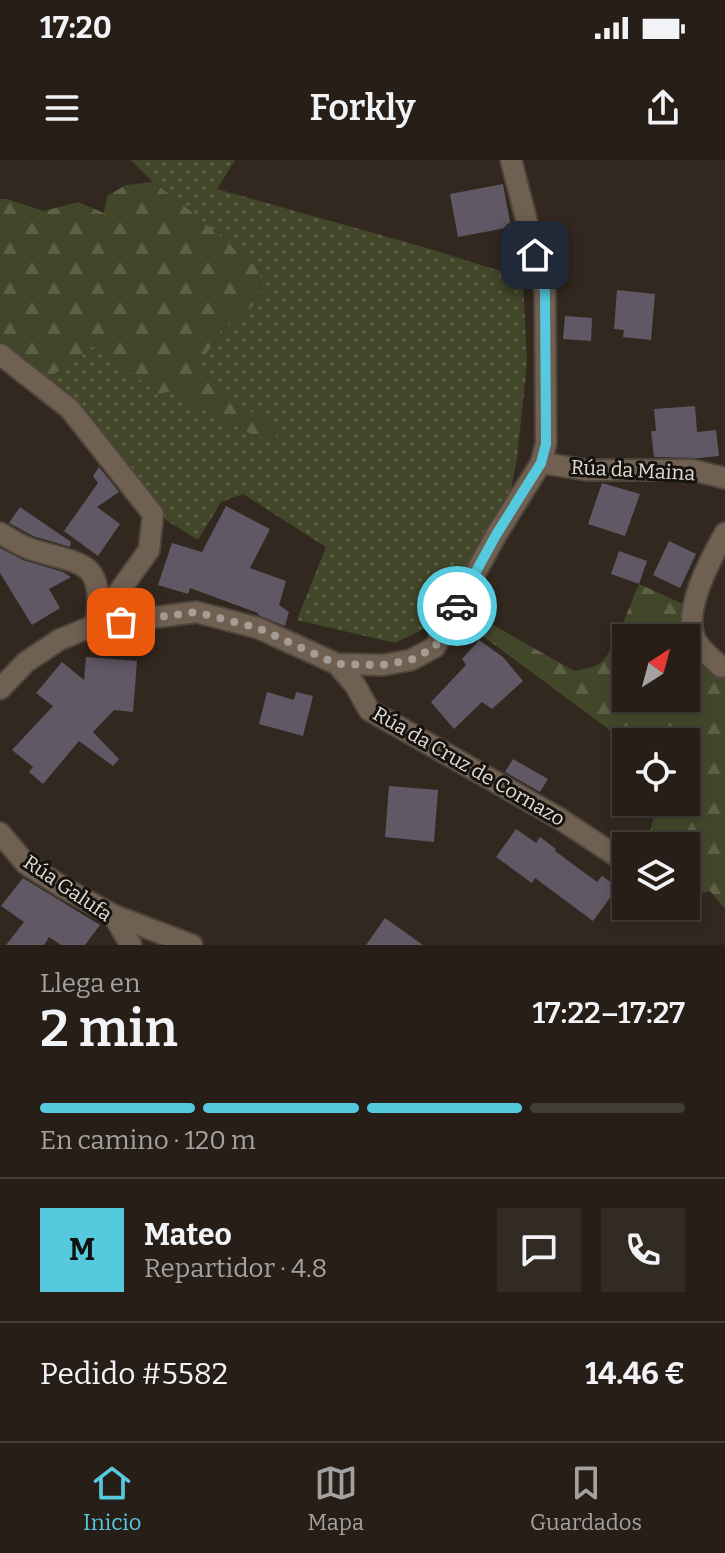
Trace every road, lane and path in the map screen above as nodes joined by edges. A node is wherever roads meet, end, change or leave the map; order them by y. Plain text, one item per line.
1 (511, 160) edge
2 (0, 354) edge
3 (541, 463) junction
4 (725, 478) edge
5 (0, 533) edge
6 (725, 533) edge
7 (95, 625) junction
8 (337, 664) junction
9 (721, 667) dead end
10 (0, 689) edge
11 (0, 833) edge
12 (612, 853) edge
13 (113, 915) junction
14 (131, 945) edge
15 (192, 945) edge

1 - 3 street
2 - 7 street
3 - 4 street, Rúa da Maina
3 - 8 street
5 - 7 street
6 - 9 street
7 - 8 street, Rúa da Cruz de Cornazo
7 - 10 street, Rúa da Cruz de Cornazo
8 - 12 street, Rúa da Cruz de Cornazo
11 - 13 street, Rúa Galufa
13 - 14 street, Rúa Galufa
13 - 15 street

